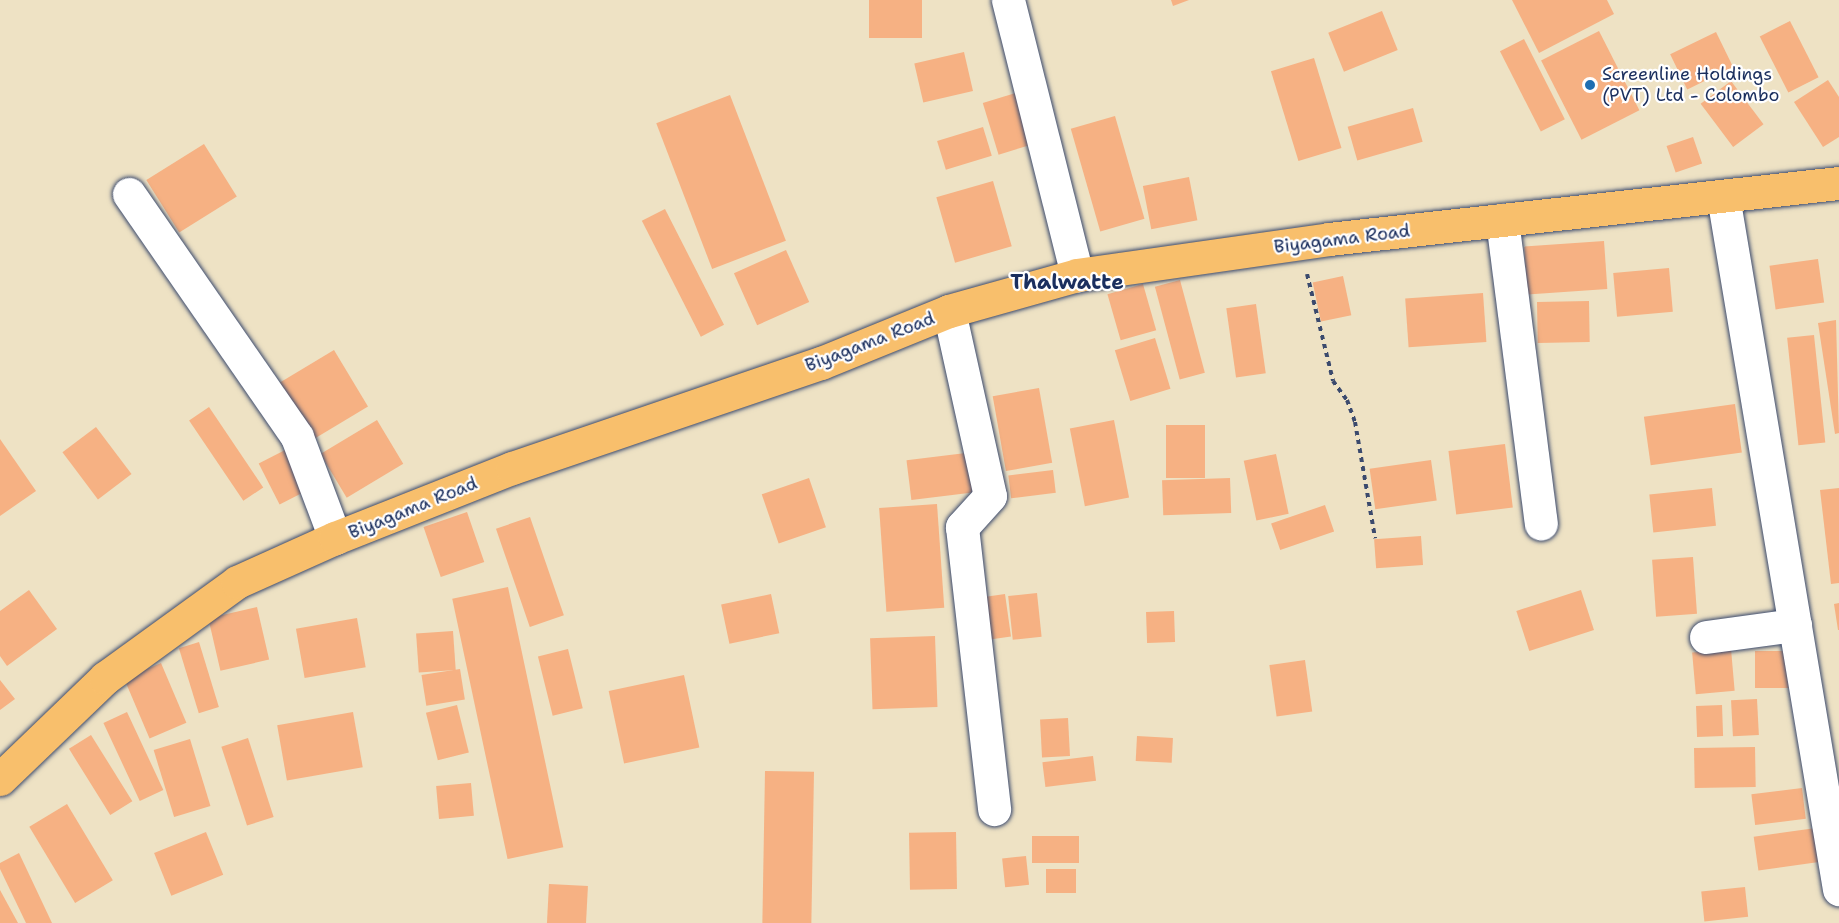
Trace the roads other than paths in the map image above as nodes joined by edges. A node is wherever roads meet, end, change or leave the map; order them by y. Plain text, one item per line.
1 (1008, 0) edge
2 (1839, 183) edge
3 (129, 194) dead end
4 (1723, 196) junction
5 (1502, 220) junction
6 (1077, 275) junction
7 (949, 311) junction
8 (1541, 524) dead end
9 (335, 538) junction
10 (1795, 625) junction
11 (1706, 637) dead end
12 (0, 779) edge
13 (994, 809) dead end
14 (1839, 889) edge

1 - 6 street
2 - 4 main road, Biyagama Road
3 - 9 street
4 - 5 main road, Biyagama Road
4 - 10 street
5 - 6 main road, Biyagama Road
5 - 8 street
6 - 7 main road, Biyagama Road
7 - 9 main road, Biyagama Road
7 - 13 street
9 - 12 main road, Biyagama Road
10 - 11 street
10 - 14 street

